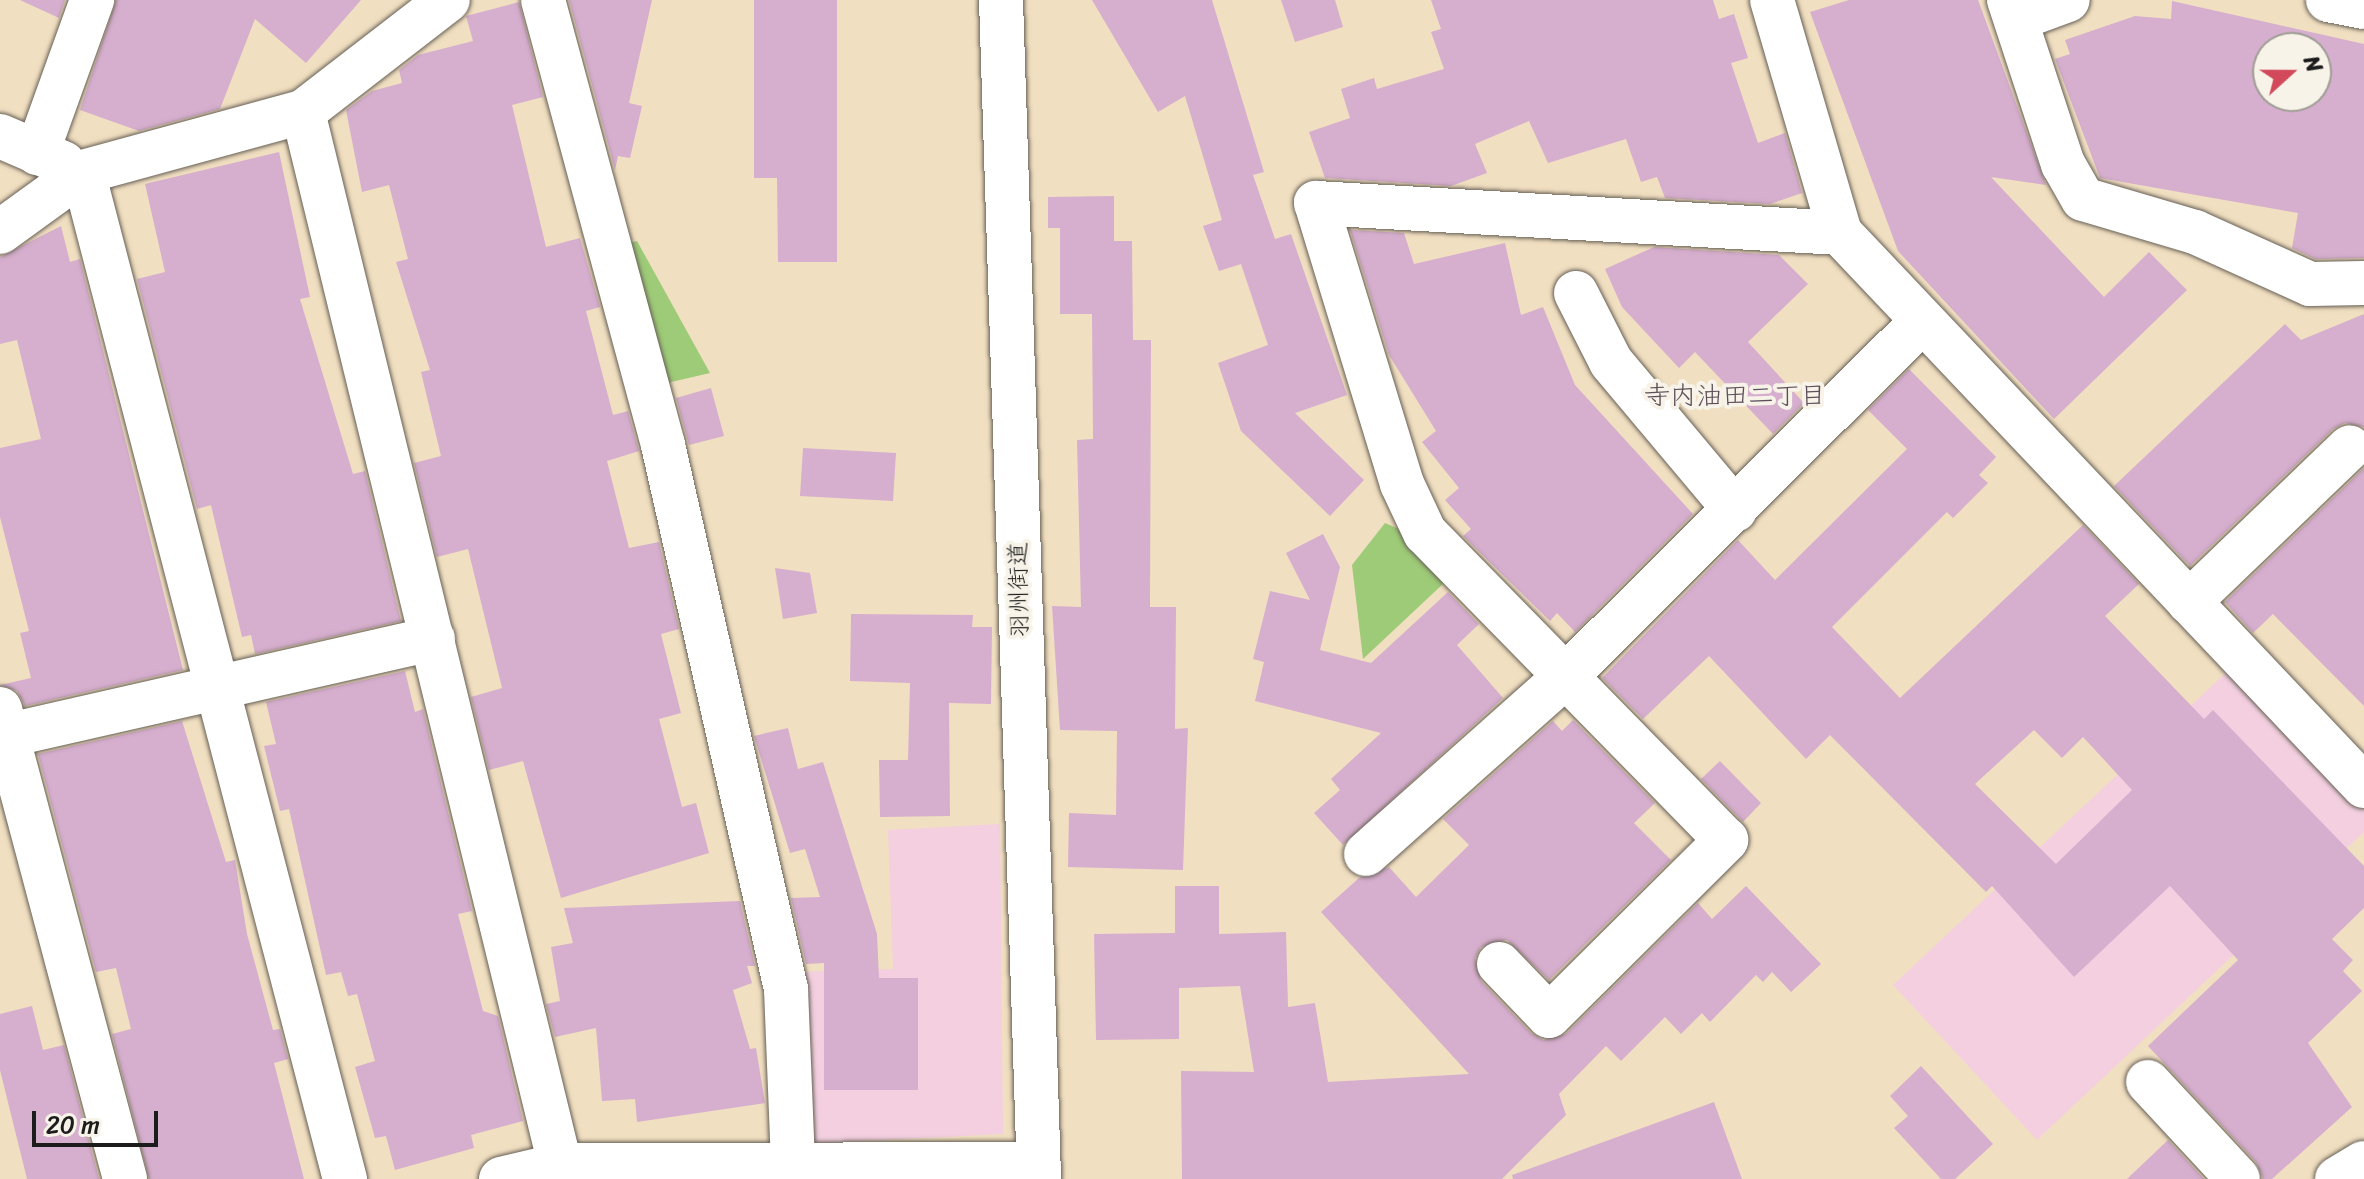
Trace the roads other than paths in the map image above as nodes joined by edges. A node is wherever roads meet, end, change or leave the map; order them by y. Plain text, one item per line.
1 (92, 0) edge
2 (448, 0) edge
3 (543, 0) edge
4 (1001, 0) edge
5 (1772, 0) edge
6 (2068, 0) edge
7 (2328, 0) edge
8 (2364, 7) edge
9 (2013, 10) edge
10 (303, 112) junction
11 (18, 144) edge
12 (83, 172) junction
13 (0, 232) edge
14 (1840, 233) junction
15 (2364, 283) edge
16 (1576, 293) dead end
17 (1922, 321) junction
18 (2350, 447) dead end
19 (1735, 510) junction
20 (2189, 602) junction
21 (433, 639) junction
22 (1568, 674) junction
23 (215, 687) junction
24 (2, 727) edge
25 (2364, 786) edge
26 (1366, 854) dead end
27 (1499, 964) dead end
28 (2148, 1082) dead end
29 (793, 1161) junction
30 (560, 1165) junction
31 (1039, 1171) edge
32 (125, 1179) edge
33 (345, 1179) edge
34 (501, 1179) edge
35 (2238, 1179) edge

1 - 11 street
2 - 10 street
3 - 29 street
4 - 31 street, 羽州街道
5 - 14 street
6 - 9 street
7 - 8 street
9 - 15 street
10 - 12 street
10 - 21 street
11 - 12 street
12 - 13 street
12 - 23 street
14 - 17 street
14 - 22 street
16 - 19 street
17 - 19 street
17 - 20 street
18 - 20 street
19 - 22 street
20 - 25 street
21 - 23 street
21 - 30 street
22 - 26 street
22 - 27 street
23 - 24 street
23 - 33 street
24 - 32 street
28 - 35 street
29 - 30 street
29 - 31 street
30 - 34 street

